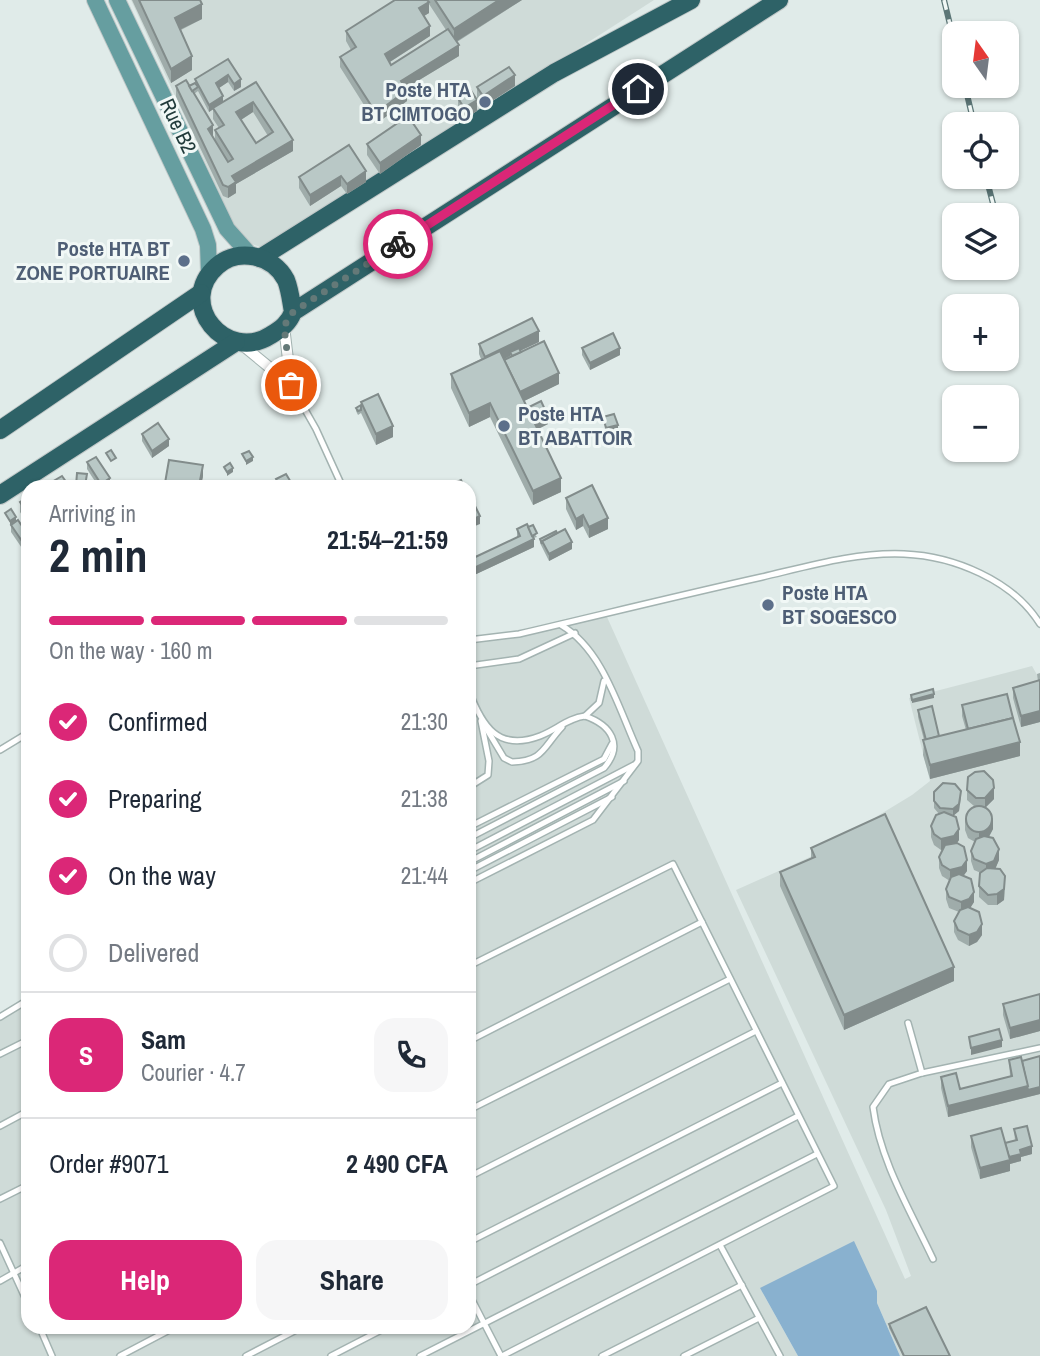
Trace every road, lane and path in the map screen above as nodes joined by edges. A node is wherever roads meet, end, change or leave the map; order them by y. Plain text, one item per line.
1 (94, 0) edge
2 (117, 0) edge
3 (691, 0) edge
4 (779, 0) edge
5 (256, 257) junction
6 (209, 273) junction
7 (201, 293) junction
8 (288, 319) junction
9 (239, 343) junction
10 (291, 385) junction
11 (0, 430) edge
12 (24, 480) edge
13 (339, 480) edge
14 (21, 482) edge
15 (0, 495) edge
16 (560, 624) junction
17 (1040, 624) edge
18 (575, 633) junction
19 (476, 640) edge
20 (476, 665) edge
21 (604, 678) junction
22 (476, 708) edge
23 (585, 716) junction
24 (481, 720) junction
25 (568, 721) junction
26 (613, 735) junction
27 (21, 737) edge
28 (0, 750) edge
29 (636, 764) junction
30 (625, 780) junction
31 (476, 783) edge
32 (614, 796) junction
33 (476, 823) edge
34 (476, 834) edge
35 (476, 847) edge
36 (476, 858) edge
37 (476, 867) edge
38 (476, 879) edge
39 (702, 922) junction
40 (476, 962) edge
41 (730, 979) junction
42 (21, 1004) edge
43 (0, 1017) edge
44 (908, 1023) dead end
45 (756, 1031) junction
46 (476, 1037) edge
47 (21, 1044) edge
48 (1040, 1048) edge
49 (0, 1054) edge
50 (922, 1073) junction
51 (782, 1083) junction
52 (476, 1106) edge
53 (21, 1115) edge
54 (798, 1116) junction
55 (0, 1126) edge
56 (817, 1154) junction
57 (476, 1173) edge
58 (21, 1188) edge
59 (0, 1199) edge
60 (476, 1238) edge
61 (720, 1245) junction
62 (1, 1247) edge
63 (933, 1259) dead end
64 (21, 1268) edge
65 (13, 1272) junction
66 (0, 1281) edge
67 (476, 1281) edge
68 (741, 1285) junction
69 (21, 1289) edge
70 (476, 1308) edge
71 (759, 1318) junction
72 (484, 1324) junction
73 (476, 1328) edge
74 (42, 1334) edge
75 (162, 1334) edge
76 (288, 1334) edge
77 (374, 1334) edge
78 (464, 1334) edge
79 (777, 1355) edge
80 (52, 1356) edge
81 (120, 1356) edge
82 (246, 1356) edge
83 (331, 1356) edge
84 (420, 1356) edge
85 (501, 1356) edge
86 (601, 1356) edge
87 (684, 1356) edge

1 - 6 main road, Rue B2
2 - 5 main road, Rue B2
3 - 5 highway
4 - 8 highway
5 - 6 highway
5 - 8 highway
6 - 7 highway
7 - 9 highway
7 - 11 highway
8 - 9 highway
8 - 10 street
9 - 10 street
9 - 12 highway
10 - 13 lane
14 - 15 highway
16 - 17 lane
16 - 18 lane
16 - 19 lane
18 - 20 lane
18 - 21 lane
21 - 23 lane
21 - 29 lane
22 - 24 lane
23 - 25 lane
23 - 26 lane
24 - 25 lane
24 - 25 lane
24 - 31 lane
26 - 33 lane
26 - 34 lane
27 - 28 lane
29 - 30 lane
29 - 35 lane
30 - 32 lane
30 - 36 lane
32 - 37 lane
32 - 38 lane
39 - 40 lane
39 - 41 lane
39 - 46 lane
41 - 45 lane
41 - 52 lane
42 - 43 lane
44 - 50 lane
45 - 51 lane
45 - 57 lane
47 - 49 lane
48 - 50 lane
50 - 63 lane
51 - 54 lane
51 - 60 lane
53 - 55 lane
54 - 56 lane
54 - 67 lane
56 - 61 lane
56 - 72 lane
58 - 59 lane
61 - 68 lane
61 - 85 lane
62 - 65 lane
64 - 65 lane
65 - 66 lane
65 - 69 lane
68 - 71 lane
68 - 86 lane
70 - 72 lane
71 - 79 lane
71 - 87 lane
72 - 73 lane
72 - 85 lane
74 - 80 lane
75 - 81 lane
76 - 82 lane
77 - 83 lane
78 - 84 lane

